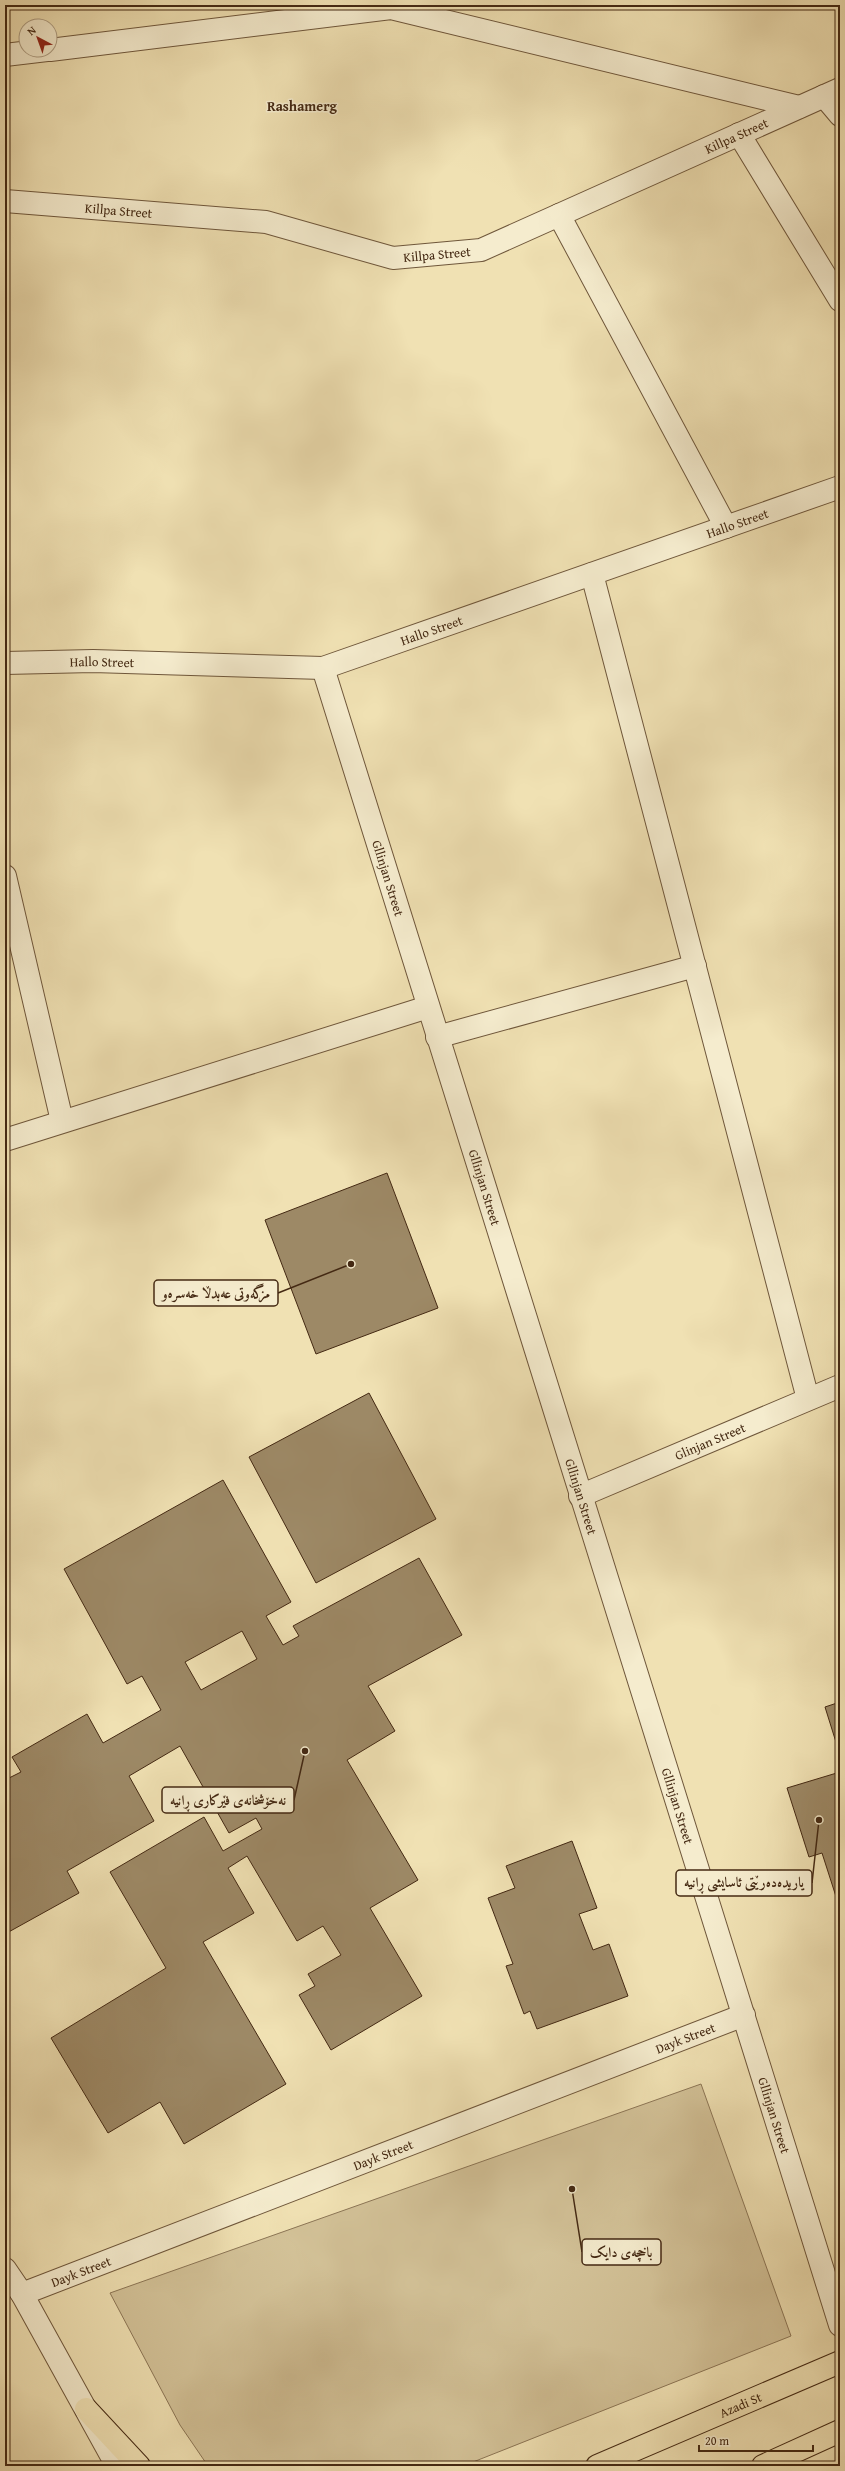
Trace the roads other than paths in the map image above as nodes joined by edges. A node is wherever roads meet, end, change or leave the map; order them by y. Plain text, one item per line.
1 (394, 6) edge
2 (58, 49) edge
3 (18, 54) edge
4 (5, 55) edge
5 (832, 92) edge
6 (799, 107) junction
7 (840, 115) edge
8 (739, 134) junction
9 (5, 201) edge
10 (559, 215) junction
11 (840, 300) edge
12 (840, 487) edge
13 (726, 527) junction
14 (592, 574) junction
15 (5, 663) edge
16 (323, 668) junction
17 (5, 876) edge
18 (695, 966) junction
19 (428, 1007) junction
20 (437, 1037) junction
21 (62, 1121) junction
22 (5, 1140) edge
23 (840, 1386) edge
24 (808, 1399) junction
25 (580, 1496) junction
26 (744, 2015) junction
27 (5, 2269) edge
28 (22, 2294) junction
29 (840, 2325) edge
30 (840, 2362) edge
31 (86, 2409) junction
32 (840, 2431) edge
33 (117, 2466) edge
34 (139, 2466) edge
35 (597, 2466) edge
36 (763, 2466) edge

1 - 2 street
1 - 6 street
3 - 4 street
5 - 6 street, Killpa Street
5 - 7 street
6 - 8 street, Killpa Street
8 - 10 street, Killpa Street
8 - 11 street
9 - 10 street, Killpa Street
10 - 13 street
12 - 13 street, Hallo Street
13 - 14 street, Hallo Street
14 - 16 street, Hallo Street
14 - 18 street
15 - 16 street, Hallo Street
16 - 19 street, Gllinjan Street
17 - 21 street
18 - 20 street
18 - 24 street
19 - 20 street, Gllinjan Street
19 - 21 street
20 - 25 street, Gllinjan Street
21 - 22 street
23 - 24 street, Glinjan Street
24 - 25 street, Glinjan Street
25 - 26 street, Gllinjan Street
26 - 28 street, Dayk Street
26 - 29 street, Gllinjan Street
27 - 28 street
28 - 31 street
30 - 35 main road, Azadi St
31 - 33 street
31 - 34 main road
32 - 36 main road

